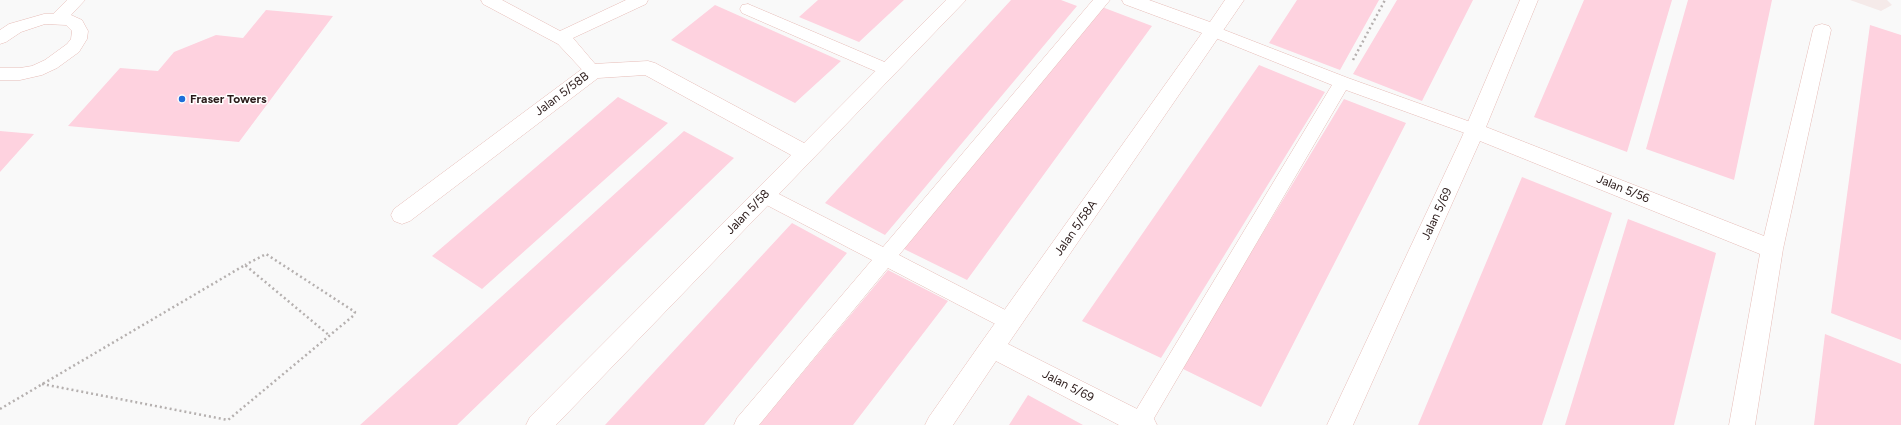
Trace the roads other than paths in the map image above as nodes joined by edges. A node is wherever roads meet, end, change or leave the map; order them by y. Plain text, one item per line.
1 (77, 0) edge
2 (490, 0) edge
3 (640, 0) edge
4 (957, 0) edge
5 (1102, 0) edge
6 (1130, 0) edge
7 (1235, 0) edge
8 (1529, 0) edge
9 (748, 9) dead end
10 (58, 18) junction
11 (1822, 30) dead end
12 (1214, 31) junction
13 (568, 35) junction
14 (1, 36) edge
15 (602, 70) junction
16 (888, 70) junction
17 (0, 74) edge
18 (1342, 82) junction
19 (1473, 130) junction
20 (805, 153) junction
21 (764, 195) junction
22 (402, 215) dead end
23 (1772, 249) junction
24 (886, 257) junction
25 (1010, 322) junction
26 (992, 347) junction
27 (1141, 424) edge
28 (539, 425) edge
29 (745, 425) edge
30 (938, 425) edge
31 (1340, 425) edge
32 (1742, 425) edge

1 - 10 lane
2 - 13 lane
3 - 13 lane
4 - 16 street, Jalan 5/58
5 - 24 lane
6 - 12 street
7 - 12 street, Jalan 5/58A
8 - 19 street, Jalan 5/69
9 - 16 lane
10 - 14 lane
10 - 17 lane
11 - 23 street
12 - 18 lane
12 - 25 street, Jalan 5/58A
13 - 15 lane
15 - 20 street
15 - 22 street, Jalan 5/58B
16 - 20 street, Jalan 5/58
18 - 19 lane
18 - 27 lane
19 - 23 street, Jalan 5/56
19 - 31 street, Jalan 5/69
20 - 21 street, Jalan 5/58
21 - 24 lane
21 - 28 street, Jalan 5/58
23 - 32 street
24 - 25 lane
24 - 29 lane
25 - 26 street, Jalan 5/58A
26 - 27 street, Jalan 5/69
26 - 30 street, Jalan 5/58A

